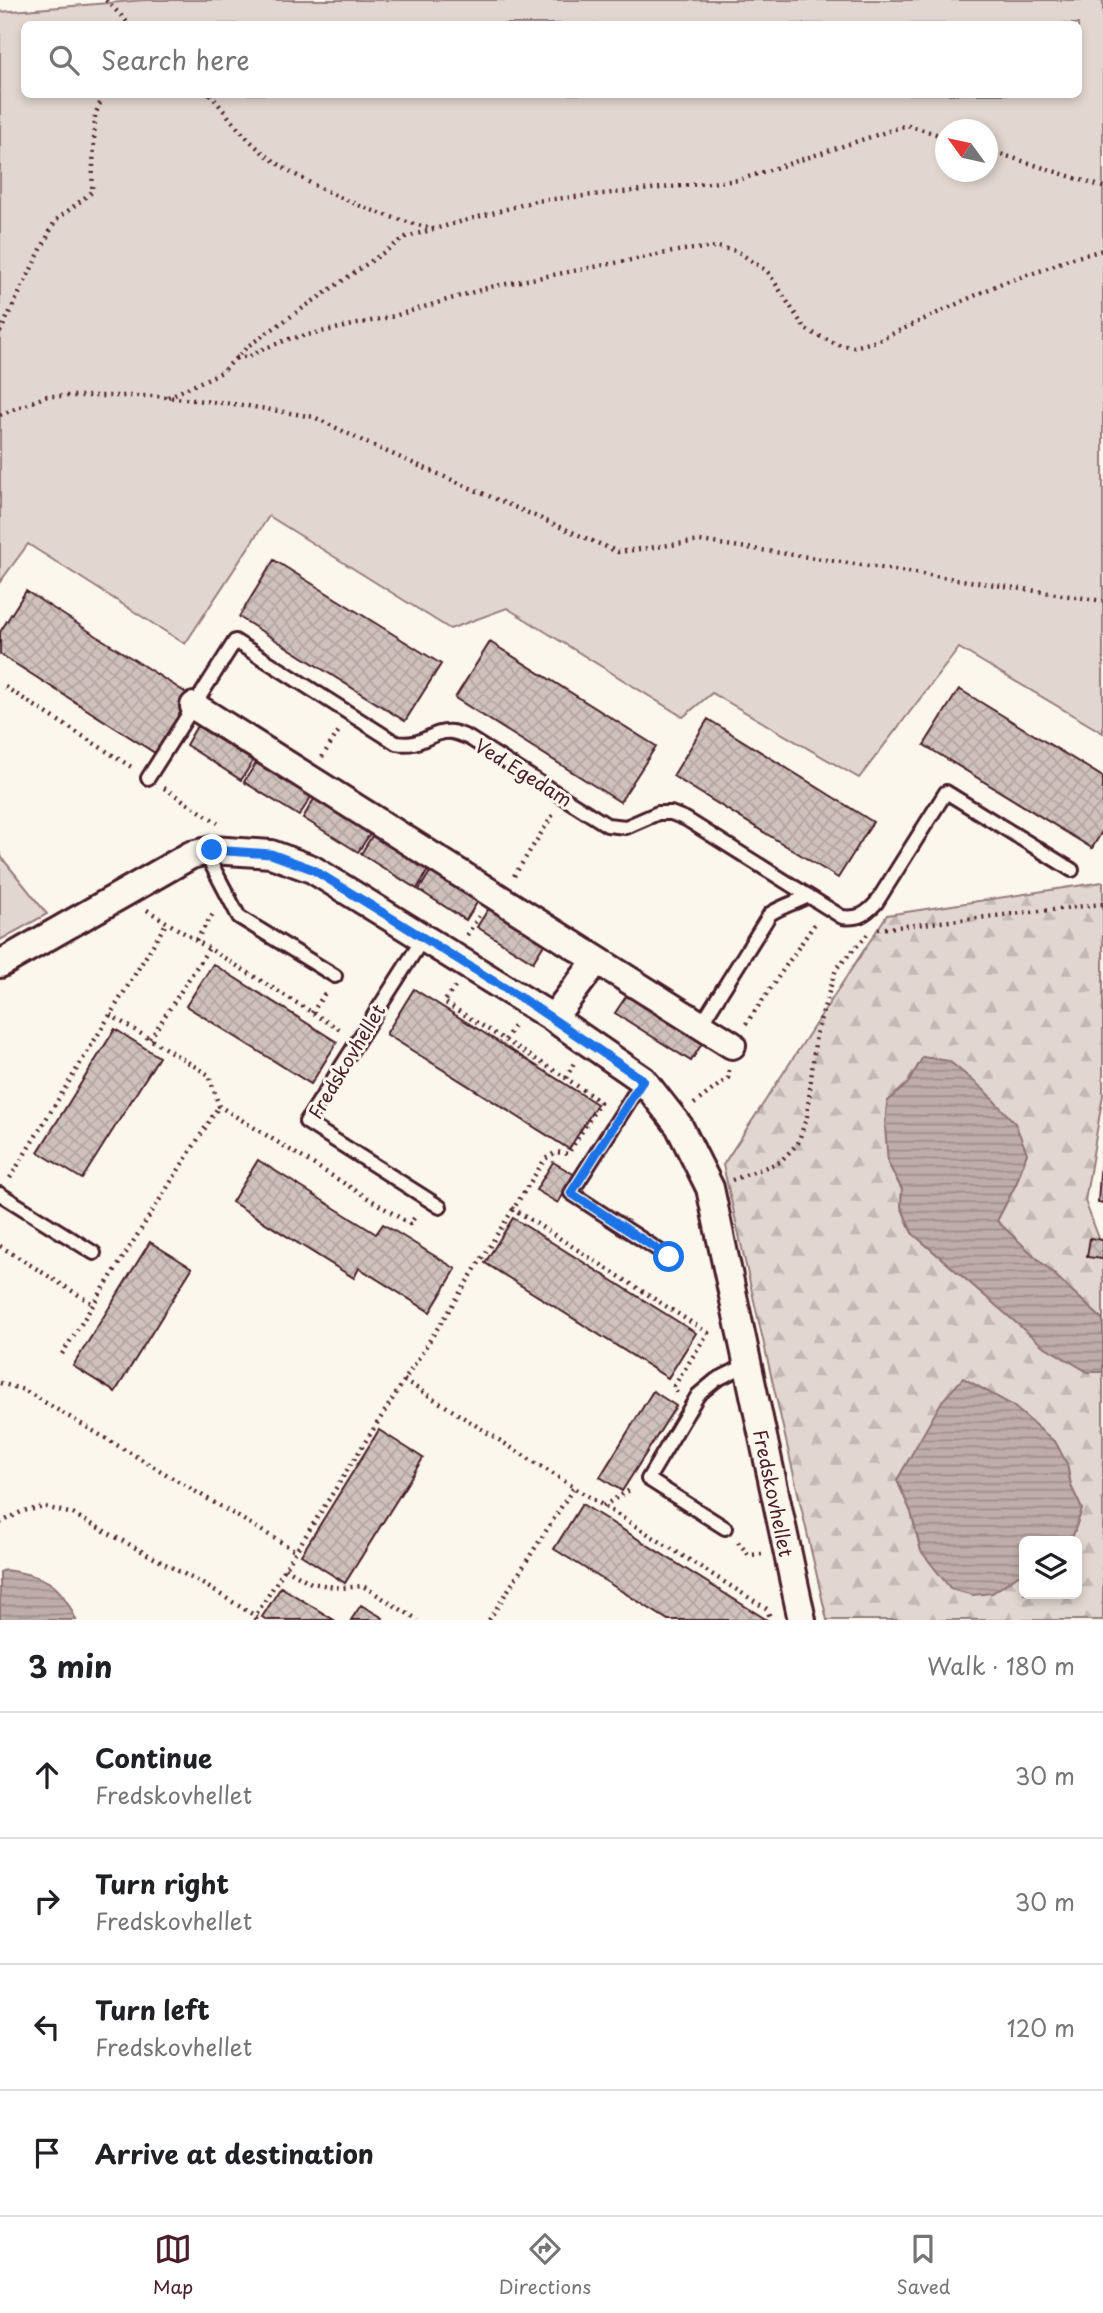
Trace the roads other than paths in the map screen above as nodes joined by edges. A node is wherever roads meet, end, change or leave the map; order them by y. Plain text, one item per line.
1 (194, 706) junction
2 (148, 778) road end
3 (205, 852) junction
4 (1072, 870) dead end
5 (808, 896) junction
6 (424, 937) junction
7 (597, 960) junction
8 (0, 964) edge
9 (335, 976) dead end
10 (553, 1018) junction
11 (700, 1026) junction
12 (732, 1045) road end
13 (643, 1080) junction
14 (0, 1194) edge
15 (440, 1207) dead end
16 (94, 1253) dead end
17 (669, 1257) dead end
18 (746, 1365) junction
19 (724, 1528) road end
20 (802, 1620) edge

1 - 2 lane, Ved Egedam
1 - 5 lane, Ved Egedam
1 - 7 street
3 - 6 street, Fredskovhellet
3 - 8 street, Fredskovhellet
3 - 9 lane
4 - 5 lane, Ved Egedam
5 - 11 lane
6 - 10 street, Fredskovhellet
6 - 15 lane, Fredskovhellet
7 - 10 street
7 - 11 street
10 - 13 street, Fredskovhellet
11 - 12 street
13 - 17 lane
13 - 18 street, Fredskovhellet
14 - 16 lane
18 - 19 lane
18 - 20 street, Fredskovhellet

